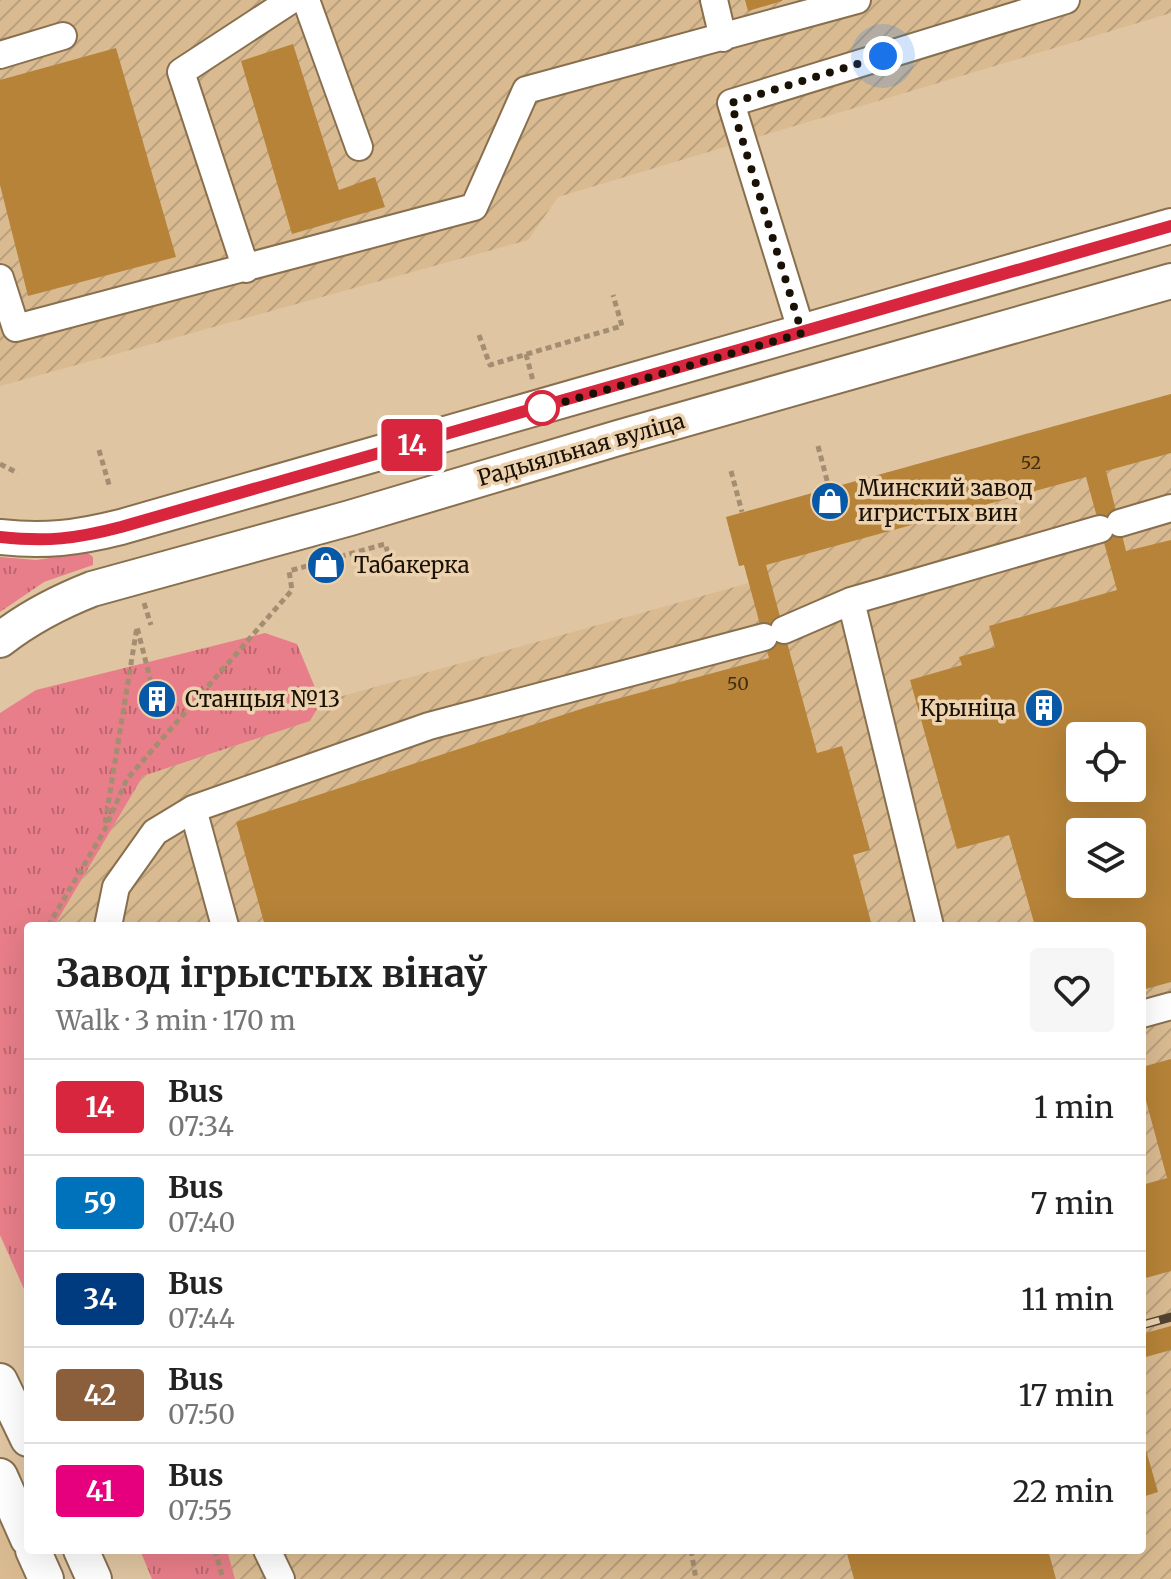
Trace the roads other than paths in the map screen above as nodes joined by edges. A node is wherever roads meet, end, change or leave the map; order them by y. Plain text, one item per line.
1 (291, 0) edge
2 (306, 0) edge
3 (714, 0) edge
4 (857, 0) edge
5 (1066, 0) edge
6 (63, 36) dead end
7 (723, 38) junction
8 (0, 55) edge
9 (359, 147) dead end
10 (1171, 226) edge
11 (246, 269) junction
12 (0, 278) edge
13 (1171, 281) edge
14 (802, 333) junction
15 (1171, 508) edge
16 (0, 537) edge
17 (851, 601) junction
18 (0, 640) edge
19 (193, 809) junction
20 (109, 922) edge
21 (224, 922) edge
22 (929, 922) edge
23 (1171, 1006) edge
24 (1146, 1013) edge
25 (0, 1381) edge
26 (24, 1431) edge
27 (0, 1478) edge
28 (24, 1530) edge
29 (35, 1554) edge
30 (83, 1554) edge
31 (269, 1554) edge
32 (46, 1579) edge
33 (94, 1579) edge
34 (281, 1579) edge

1 - 11 lane
2 - 9 lane
3 - 7 lane
4 - 7 lane
5 - 14 lane
6 - 8 lane
7 - 11 lane
10 - 14 main road
11 - 12 lane
13 - 18 main road, Радыяльная вуліца
14 - 16 main road
15 - 17 lane
17 - 19 lane
17 - 22 lane
19 - 20 lane
19 - 21 lane
23 - 24 lane
25 - 26 main road
27 - 28 main road
29 - 32 main road
30 - 33 main road
31 - 34 lane

